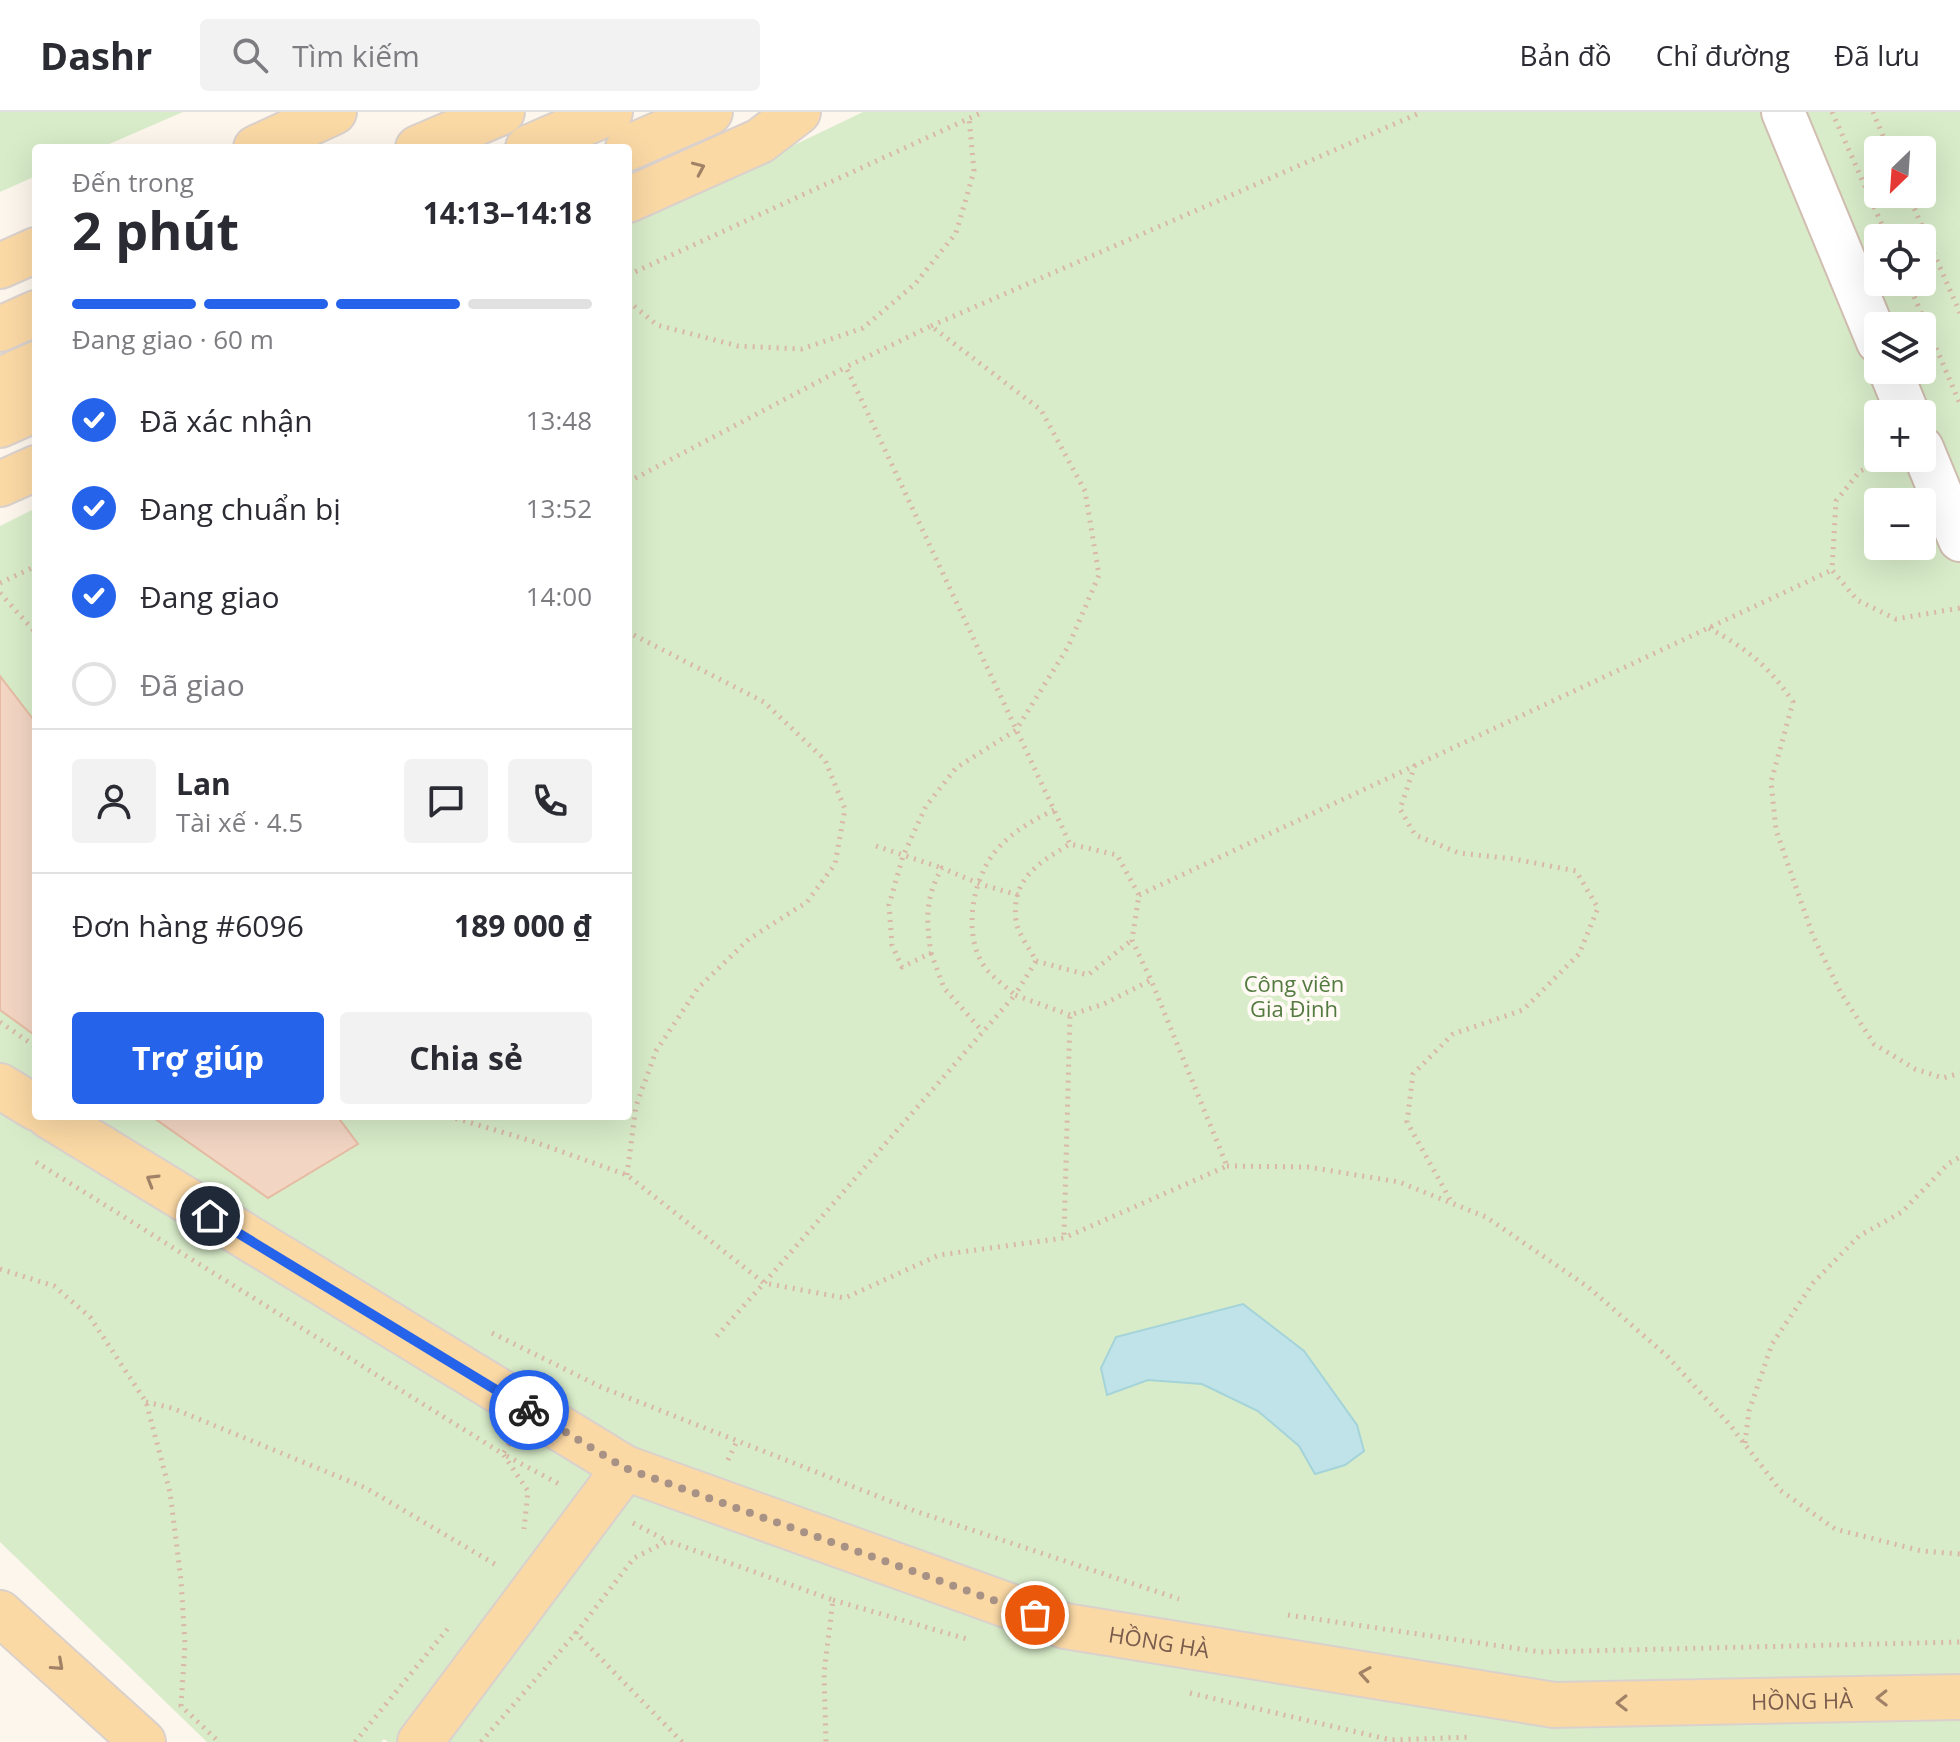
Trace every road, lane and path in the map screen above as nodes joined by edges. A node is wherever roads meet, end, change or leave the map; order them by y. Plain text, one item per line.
1 (334, 112) edge
2 (502, 112) edge
3 (610, 112) edge
4 (710, 112) edge
5 (798, 112) edge
6 (983, 112) edge
7 (1422, 112) edge
8 (1783, 112) edge
9 (1832, 112) edge
10 (1873, 112) edge
11 (969, 118) junction
12 (1883, 136) edge
13 (265, 144) edge
14 (427, 144) edge
15 (537, 144) edge
16 (632, 146) edge
17 (632, 198) edge
18 (1914, 208) edge
19 (1882, 224) edge
20 (32, 252) edge
21 (0, 266) edge
22 (632, 273) edge
23 (1914, 296) edge
24 (632, 304) edge
25 (1866, 312) edge
26 (1960, 313) edge
27 (32, 315) edge
28 (931, 326) junction
29 (0, 329) edge
30 (32, 366) edge
31 (846, 367) junction
32 (0, 380) edge
33 (1960, 404) edge
34 (32, 411) edge
35 (0, 425) edge
36 (1864, 469) edge
37 (32, 470) edge
38 (1932, 472) edge
39 (632, 480) edge
40 (0, 484) edge
41 (1960, 540) edge
42 (32, 568) edge
43 (1832, 570) junction
44 (0, 583) edge
45 (0, 593) edge
46 (1960, 608) edge
47 (1709, 628) junction
48 (32, 629) edge
49 (632, 634) edge
50 (1016, 730) junction
51 (1415, 765) junction
52 (1054, 810) junction
53 (1070, 844) junction
54 (876, 846) dead end
55 (903, 856) junction
56 (942, 868) junction
57 (980, 884) junction
58 (1018, 895) junction
59 (1139, 895) junction
60 (1132, 940) junction
61 (931, 953) junction
62 (1036, 961) junction
63 (1151, 980) junction
64 (1015, 995) junction
65 (1070, 1015) junction
66 (0, 1022) edge
67 (983, 1032) junction
68 (32, 1044) edge
69 (1960, 1073) edge
70 (0, 1086) edge
71 (32, 1106) edge
72 (56, 1120) edge
73 (461, 1120) edge
74 (1960, 1157) edge
75 (32, 1160) dead end
76 (1227, 1166) junction
77 (627, 1175) junction
78 (1453, 1204) junction
79 (1064, 1238) junction
80 (0, 1269) edge
81 (764, 1283) junction
82 (484, 1329) dead end
83 (716, 1337) dead end
84 (146, 1402) junction
85 (1745, 1444) junction
86 (625, 1468) junction
87 (523, 1533) dead end
88 (1960, 1554) edge
89 (507, 1555) dead end
90 (498, 1565) junction
91 (492, 1573) dead end
92 (1184, 1600) dead end
93 (1277, 1614) dead end
94 (456, 1618) dead end
95 (3, 1622) edge
96 (576, 1633) junction
97 (1960, 1642) edge
98 (1960, 1697) edge
99 (143, 1742) edge
100 (219, 1742) edge
101 (355, 1742) edge
102 (420, 1742) edge
103 (481, 1742) edge
104 (682, 1742) edge
105 (826, 1742) edge

1 - 13 main road
2 - 14 main road
3 - 15 main road
4 - 16 main road
17 -> 5 main road
6 - 11 path
7 - 28 path
8 - 25 street
9 - 19 path
10 - 12 path
11 - 22 path
11 - 24 path
18 - 26 path
20 - 21 main road
23 - 33 path
27 - 29 main road
28 - 31 path
28 - 50 path
30 - 32 main road
31 - 39 path
31 - 50 path
34 - 35 main road
36 - 43 path
37 - 40 main road
38 - 41 street
42 - 44 path
43 - 46 path
43 - 47 path
45 - 48 path
47 - 51 path
47 - 69 path
49 - 77 path
50 - 52 path
50 - 55 path
51 - 59 path
51 - 78 path
52 - 53 path
52 - 57 path
53 - 58 path
53 - 59 path
54 - 55 path
55 - 56 path
55 - 61 path
56 - 57 path
56 - 61 path
57 - 58 path
57 - 64 path
58 - 62 path
59 - 60 path
60 - 62 path
60 - 63 path
61 - 67 path
62 - 64 path
63 - 65 path
63 - 76 path
64 - 65 path
64 - 67 path
65 - 79 path
66 - 68 path
67 - 81 path
70 - 71 main road
86 -> 72 main road, HỒNG HÀ
73 - 77 path
74 - 85 path
75 - 87 path
76 - 78 path
76 - 79 path
77 - 81 path
78 - 85 path
79 - 81 path
80 - 84 path
81 - 83 path
82 - 92 path
84 - 90 path
84 - 100 path
85 - 88 path
98 -> 86 main road, HỒNG HÀ
86 - 102 main road
89 - 90 path
90 - 91 path
93 - 97 path
94 - 101 path
95 -> 99 main road
96 - 103 path
96 - 104 path
96 - 105 path

